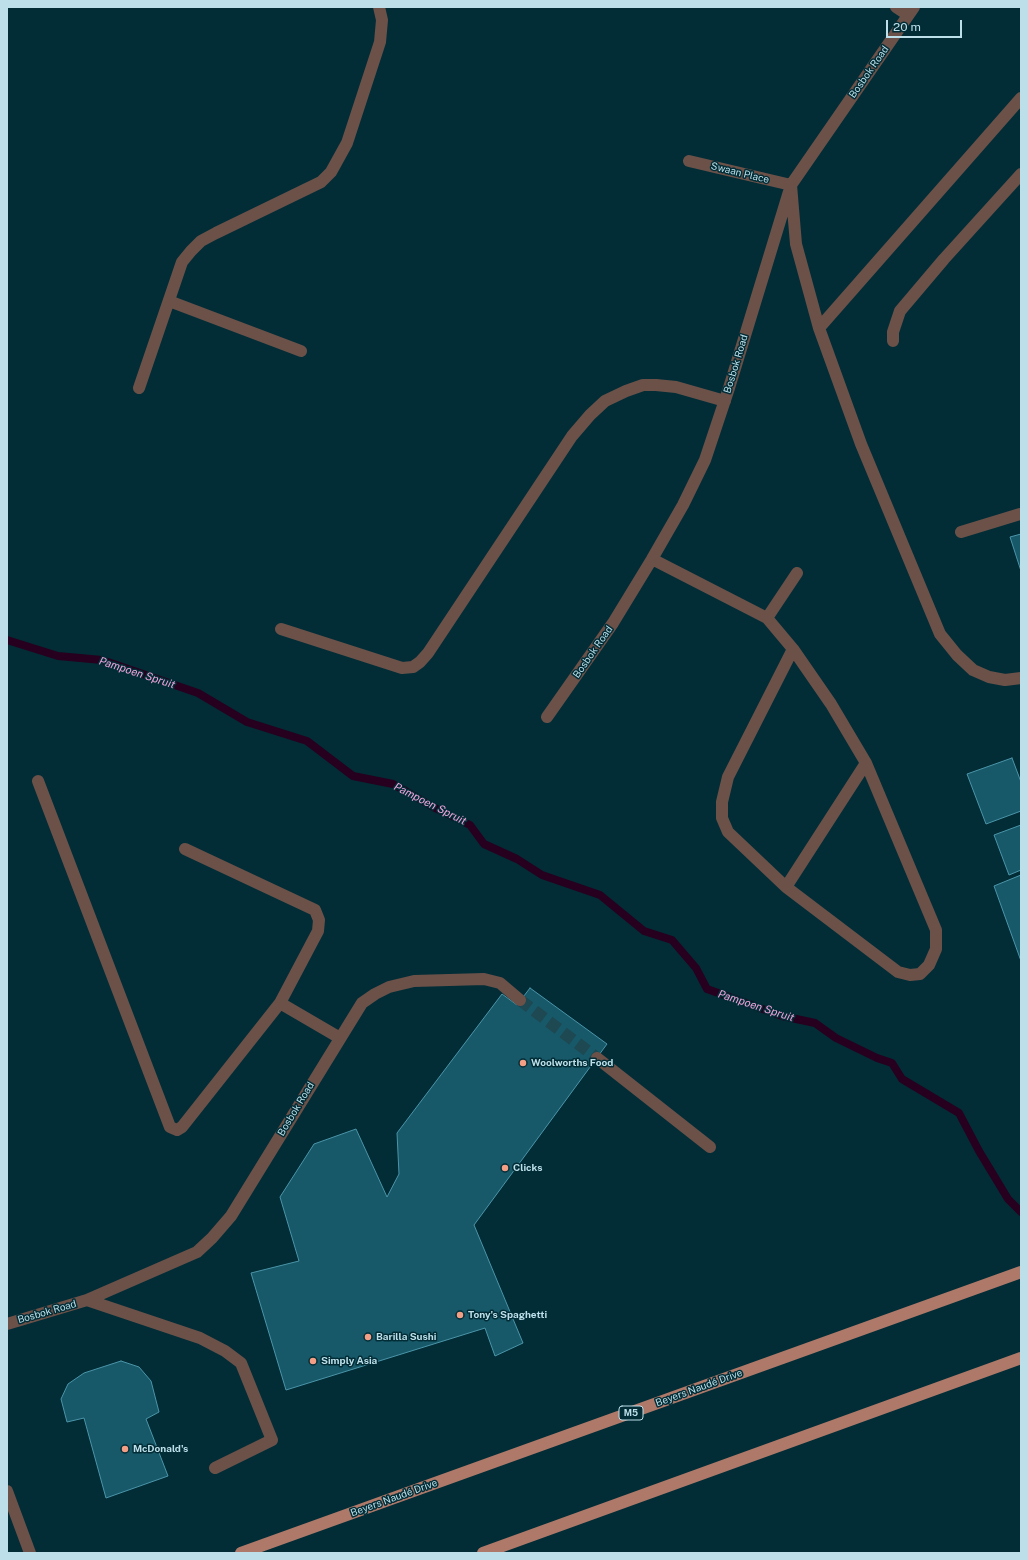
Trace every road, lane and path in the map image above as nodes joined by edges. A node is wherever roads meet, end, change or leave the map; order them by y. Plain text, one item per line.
1 (379, 7) edge
2 (896, 7) edge
3 (911, 11) edge
4 (1021, 98) edge
5 (689, 161) dead end
6 (1021, 174) edge
7 (791, 185) junction
8 (169, 302) junction
9 (819, 328) junction
10 (893, 341) dead end
11 (301, 351) dead end
12 (139, 388) dead end
13 (724, 401) junction
14 (1020, 514) edge
15 (961, 532) dead end
16 (652, 559) junction
17 (797, 573) dead end
18 (767, 618) junction
19 (281, 629) dead end
20 (794, 649) junction
21 (1021, 678) edge
22 (547, 717) dead end
23 (866, 763) junction
24 (38, 781) dead end
25 (185, 849) dead end
26 (786, 887) junction
27 (520, 1000) tunnel mouth
28 (280, 1003) junction
29 (340, 1038) junction
30 (597, 1058) tunnel mouth
31 (710, 1147) dead end
32 (1021, 1272) edge
33 (87, 1300) junction
34 (7, 1324) edge
35 (1021, 1358) edge
36 (215, 1468) dead end
37 (7, 1491) edge
38 (30, 1553) edge
39 (241, 1553) edge
40 (483, 1553) edge

1 - 8 street
2 - 3 street
3 - 7 street, Bosbok Road
4 - 9 street
5 - 7 street, Swaan Place
6 - 10 street
7 - 9 street
7 - 13 street, Bosbok Road
8 - 11 street
8 - 12 street
9 - 21 street
13 - 16 street, Bosbok Road
13 - 19 street
14 - 15 street
16 - 18 street
16 - 22 street, Bosbok Road
17 - 18 street
18 - 20 street
20 - 23 street
20 - 26 street
23 - 26 street
23 - 26 street
24 - 28 street
25 - 28 street
27 - 29 street, Bosbok Road
28 - 29 street
29 - 33 street, Bosbok Road
30 - 31 street
32 - 39 main road, Beyers Naudé Drive / M5
33 - 34 street, Bosbok Road
33 - 36 street, Bosbok Road
35 - 40 main road
37 - 38 street

